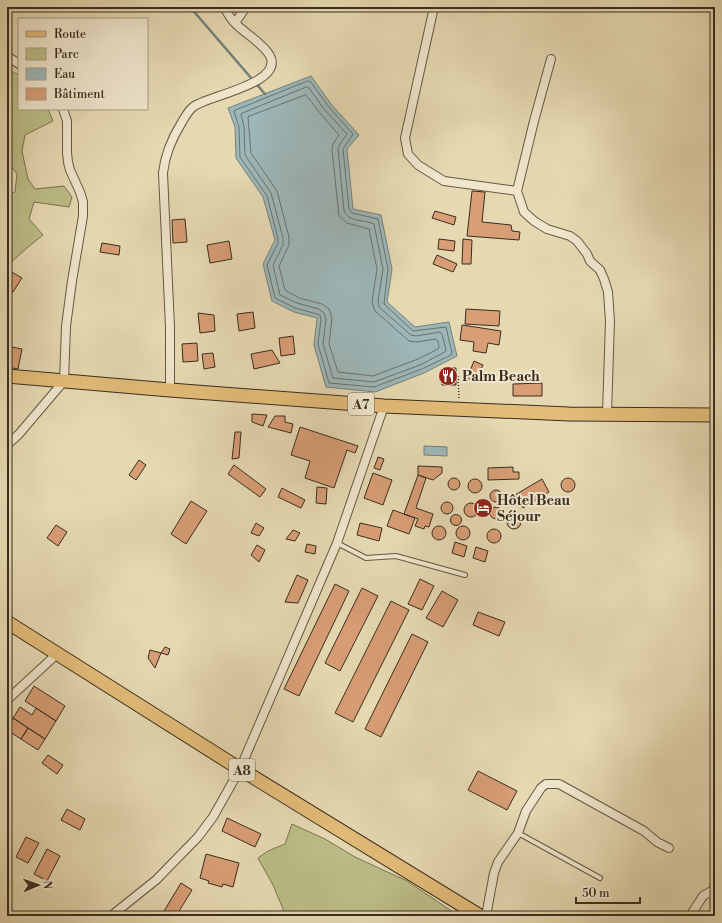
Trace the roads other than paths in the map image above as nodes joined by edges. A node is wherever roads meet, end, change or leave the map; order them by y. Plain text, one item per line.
1 (224, 7) edge
2 (246, 7) edge
3 (434, 7) edge
4 (235, 23) junction
5 (7, 56) edge
6 (551, 59) dead end
7 (18, 63) edge
8 (63, 110) edge
9 (518, 191) junction
10 (7, 376) edge
11 (64, 381) junction
12 (170, 390) junction
13 (384, 406) junction
14 (607, 414) junction
15 (715, 415) edge
16 (7, 446) edge
17 (336, 543) junction
18 (465, 575) dead end
19 (7, 622) edge
20 (58, 653) junction
21 (7, 700) edge
22 (240, 769) junction
23 (518, 833) junction
24 (669, 848) dead end
25 (600, 878) dead end
26 (715, 889) edge
27 (113, 915) edge
28 (480, 916) edge
29 (486, 916) edge
30 (690, 916) edge

1 - 4 street
2 - 4 street
3 - 9 street
4 - 12 street
5 - 7 street
6 - 9 street
8 - 11 street
9 - 14 street
10 - 11 main road, A7
11 - 12 main road, A7
11 - 16 street
12 - 13 main road, A7
13 - 14 main road, A7
13 - 17 street
14 - 15 main road, A7
17 - 18 lane
17 - 22 street
19 - 20 main road, A8
20 - 21 street
20 - 22 main road, A8
22 - 27 street
22 - 28 main road, A8
23 - 24 street
23 - 25 lane
23 - 29 street
26 - 30 street

